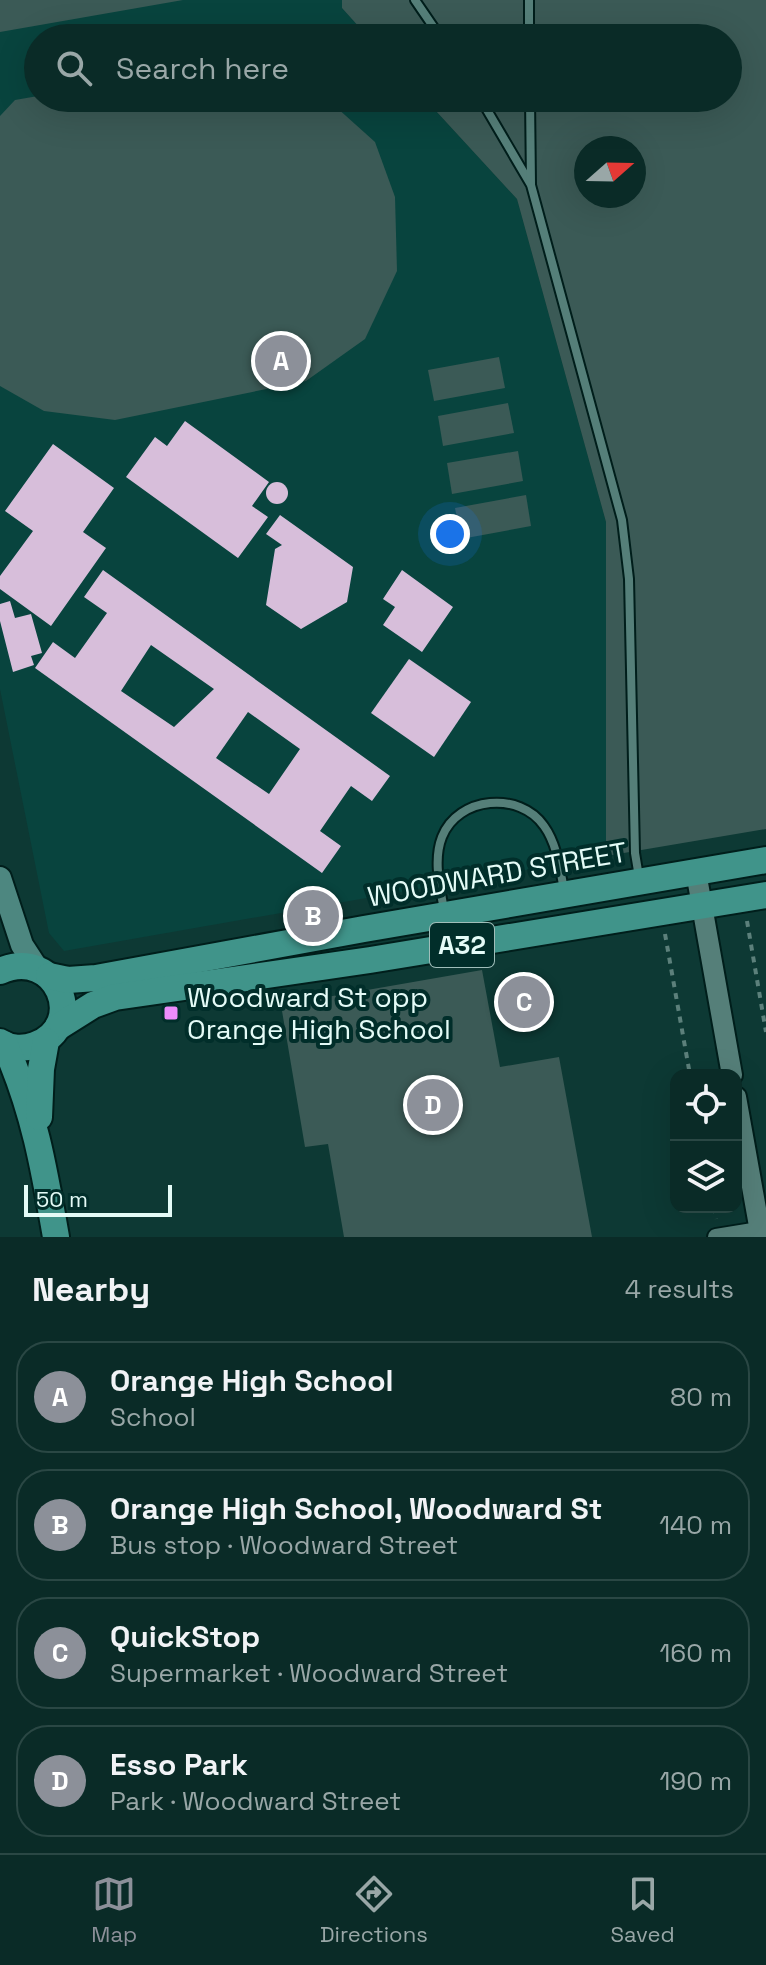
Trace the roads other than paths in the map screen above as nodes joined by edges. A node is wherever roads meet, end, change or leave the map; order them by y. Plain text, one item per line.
1 (415, 0) edge
2 (529, 0) edge
3 (431, 24) edge
4 (529, 24) edge
5 (488, 112) edge
6 (530, 112) edge
7 (531, 185) junction
8 (766, 860) edge
9 (696, 872) junction
10 (0, 878) edge
11 (640, 882) junction
12 (565, 894) junction
13 (766, 895) edge
14 (702, 907) junction
15 (445, 915) junction
16 (0, 971) edge
17 (43, 972) junction
18 (52, 1034) junction
19 (3, 1044) edge
20 (731, 1069) edge
21 (742, 1131) edge
22 (41, 1146) junction
23 (760, 1233) edge
24 (56, 1237) edge
25 (716, 1237) edge

1 - 3 lane
2 - 4 lane
5 - 7 lane
6 - 7 lane
7 - 11 lane
8 - 9 highway, WOODWARD STREET / A32
9 - 11 highway, WOODWARD STREET / A32
9 - 14 street
10 - 17 main road
11 - 12 highway, WOODWARD STREET / A32
12 - 15 highway, WOODWARD STREET / A32
12 - 15 lane
13 - 14 highway, A32
14 - 18 highway, A32
14 - 20 street
15 - 17 highway, WOODWARD STREET / A32
16 - 17 highway, A32
17 - 18 highway, A32
18 - 19 highway, A32
18 - 22 highway, A32
19 - 22 highway, A32
21 - 23 street
22 - 24 highway, A32
23 - 25 street

